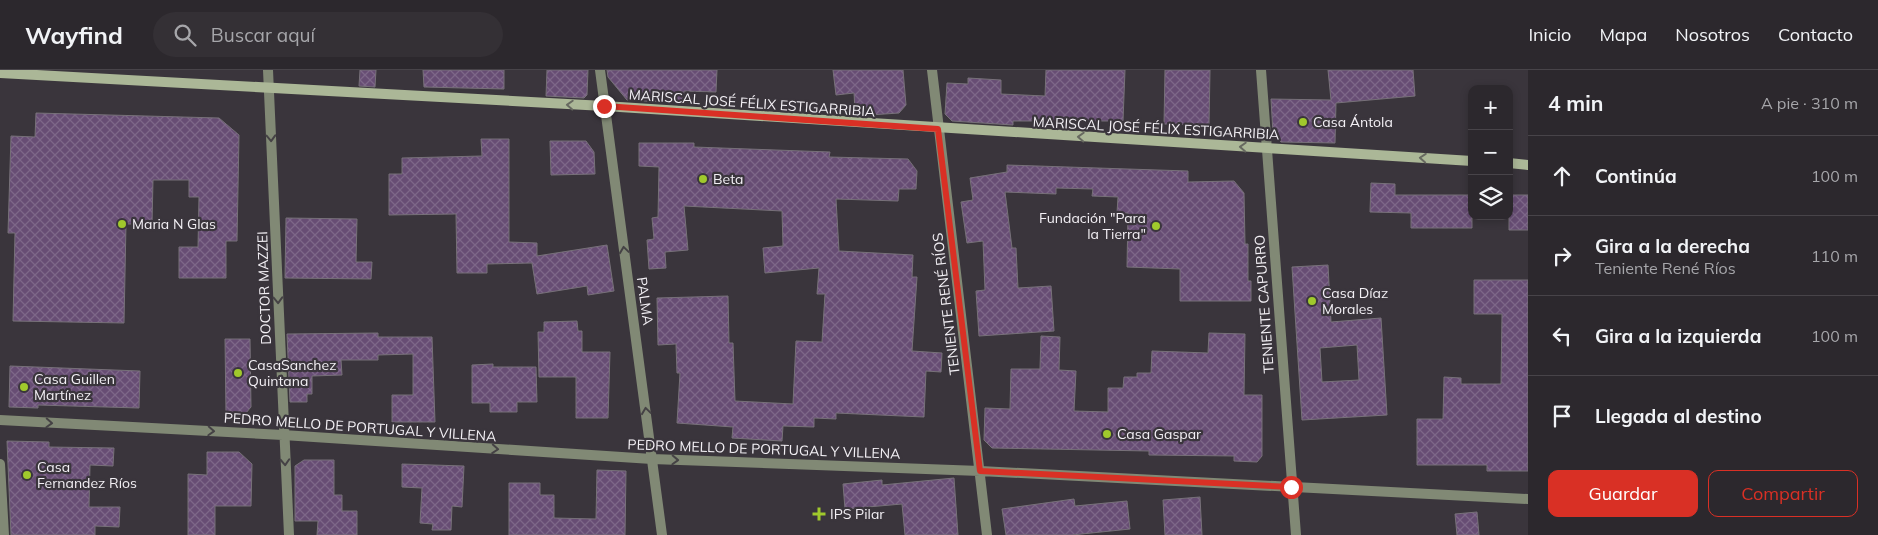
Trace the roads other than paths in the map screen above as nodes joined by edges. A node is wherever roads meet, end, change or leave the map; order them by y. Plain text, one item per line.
1 (268, 70) edge
2 (600, 70) edge
3 (932, 70) edge
4 (1261, 70) edge
5 (0, 73) edge
6 (269, 89) junction
7 (604, 106) junction
8 (938, 129) junction
9 (1267, 148) junction
10 (1468, 161) edge
11 (1513, 163) edge
12 (1528, 164) edge
13 (0, 420) edge
14 (284, 435) junction
15 (652, 459) junction
16 (0, 464) edge
17 (980, 471) junction
18 (1291, 487) junction
19 (1528, 499) edge
20 (4, 535) edge
21 (290, 535) edge
22 (662, 535) edge
23 (987, 535) edge
24 (1296, 535) edge

1 - 6 street, DOCTOR MAZZEI
2 - 7 street, PALMA
3 - 8 street, TENIENTE RENÉ RÍOS
4 - 9 street, TENIENTE CAPURRO
5 - 6 main road, MARISCAL JOSÉ FÉLIX ESTIGARRIBIA
7 -> 6 main road, MARISCAL JOSÉ FÉLIX ESTIGARRIBIA
6 -> 14 street, DOCTOR MAZZEI
7 - 8 main road, MARISCAL JOSÉ FÉLIX ESTIGARRIBIA
15 -> 7 street, PALMA
9 -> 8 main road, MARISCAL JOSÉ FÉLIX ESTIGARRIBIA
8 - 17 street, TENIENTE RENÉ RÍOS
10 -> 9 main road, MARISCAL JOSÉ FÉLIX ESTIGARRIBIA
9 - 18 street, TENIENTE CAPURRO
11 - 12 main road
13 -> 14 street, PEDRO MELLO DE PORTUGAL Y VILLENA
14 -> 15 street, PEDRO MELLO DE PORTUGAL Y VILLENA
14 -> 21 street, DOCTOR MAZZEI
15 -> 17 street, PEDRO MELLO DE PORTUGAL Y VILLENA
15 - 22 street, PALMA
16 - 20 street
17 - 18 street, PEDRO MELLO DE PORTUGAL Y VILLENA
17 - 23 street, TENIENTE RENÉ RÍOS
18 - 19 street, PEDRO MELLO DE PORTUGAL Y VILLENA
18 - 24 street, TENIENTE CAPURRO

